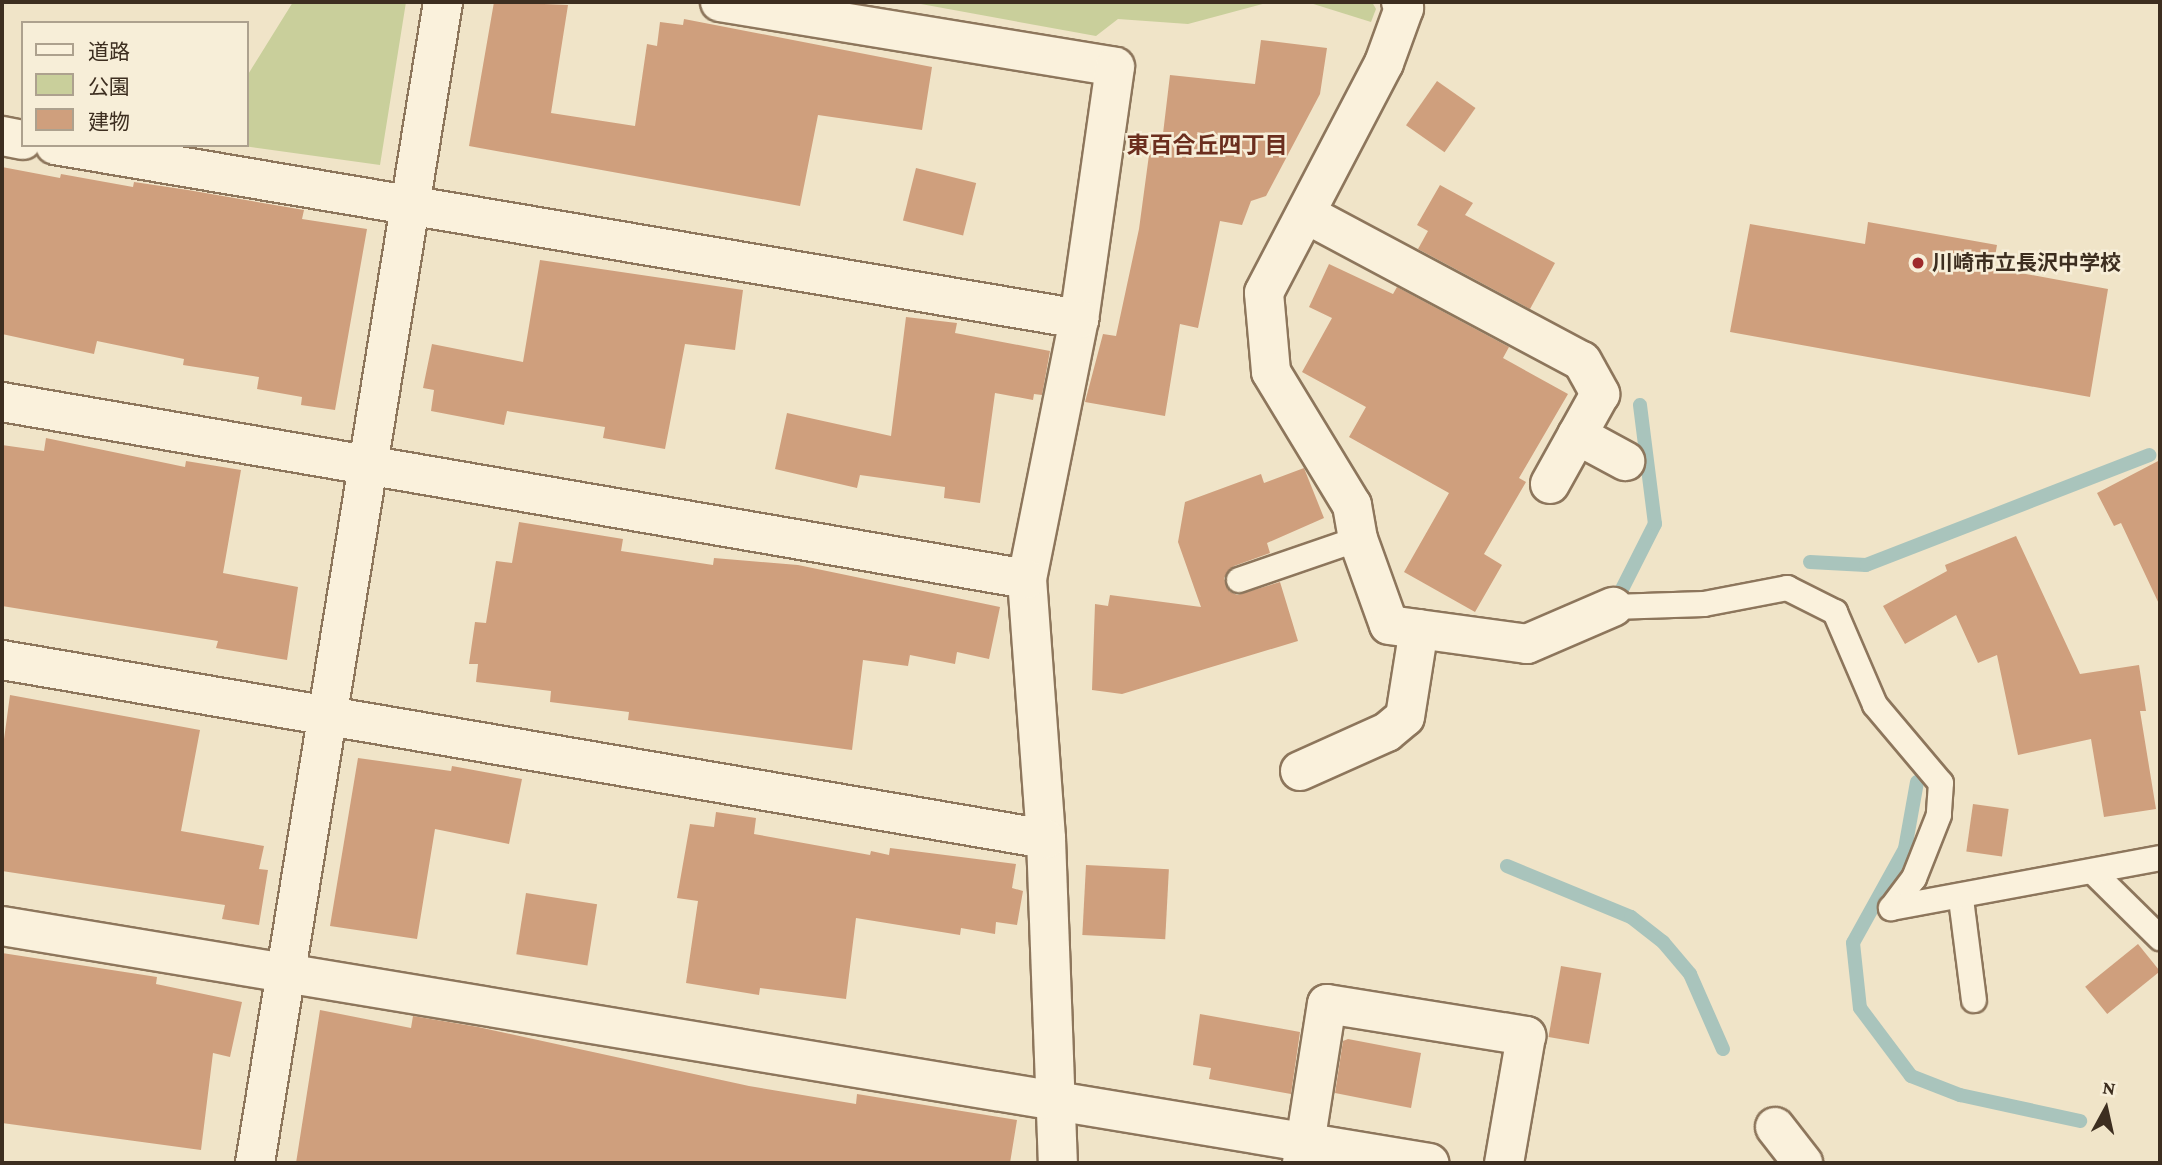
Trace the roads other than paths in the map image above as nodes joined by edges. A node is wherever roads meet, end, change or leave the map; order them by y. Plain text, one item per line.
1 (443, 2) edge
2 (720, 2) edge
3 (1401, 2) edge
4 (2, 136) edge
5 (21, 140) edge
6 (67, 147) edge
7 (411, 206) junction
8 (1308, 215) junction
9 (1079, 319) junction
10 (2, 402) edge
11 (1577, 435) junction
12 (1625, 461) dead end
13 (369, 465) junction
14 (1550, 484) dead end
15 (1358, 539) junction
16 (1027, 579) junction
17 (1239, 580) dead end
18 (1613, 607) joint
19 (1419, 629) junction
20 (2, 660) edge
21 (329, 716) junction
22 (1300, 771) dead end
23 (1046, 839) junction
24 (2160, 858) edge
25 (2094, 873) junction
26 (1961, 899) junction
27 (2, 926) edge
28 (2160, 938) edge
29 (289, 972) junction
30 (1974, 1000) dead end
31 (1056, 1101) junction
32 (1775, 1127) dead end
33 (1303, 1154) edge
34 (255, 1163) edge
35 (1058, 1163) edge
36 (1429, 1163) edge
37 (1504, 1163) edge
38 (1803, 1163) edge

1 - 7 street
2 - 9 street
3 - 8 street
4 - 5 street
6 - 7 street
7 - 9 street
7 - 13 street
8 - 11 street
8 - 15 street
9 - 16 street
10 - 13 street
11 - 12 street
11 - 14 street
13 - 16 street
13 - 21 street
15 - 17 lane
15 - 19 street
16 - 23 street
18 - 19 street
18 - 26 lane
19 - 22 street
20 - 21 street
21 - 23 street
21 - 29 street
23 - 31 street
24 - 25 lane
25 - 26 lane
25 - 28 lane
26 - 30 lane
27 - 29 street
29 - 31 street
29 - 34 street
31 - 33 street
31 - 35 street
32 - 38 street
33 - 36 street
33 - 37 street

